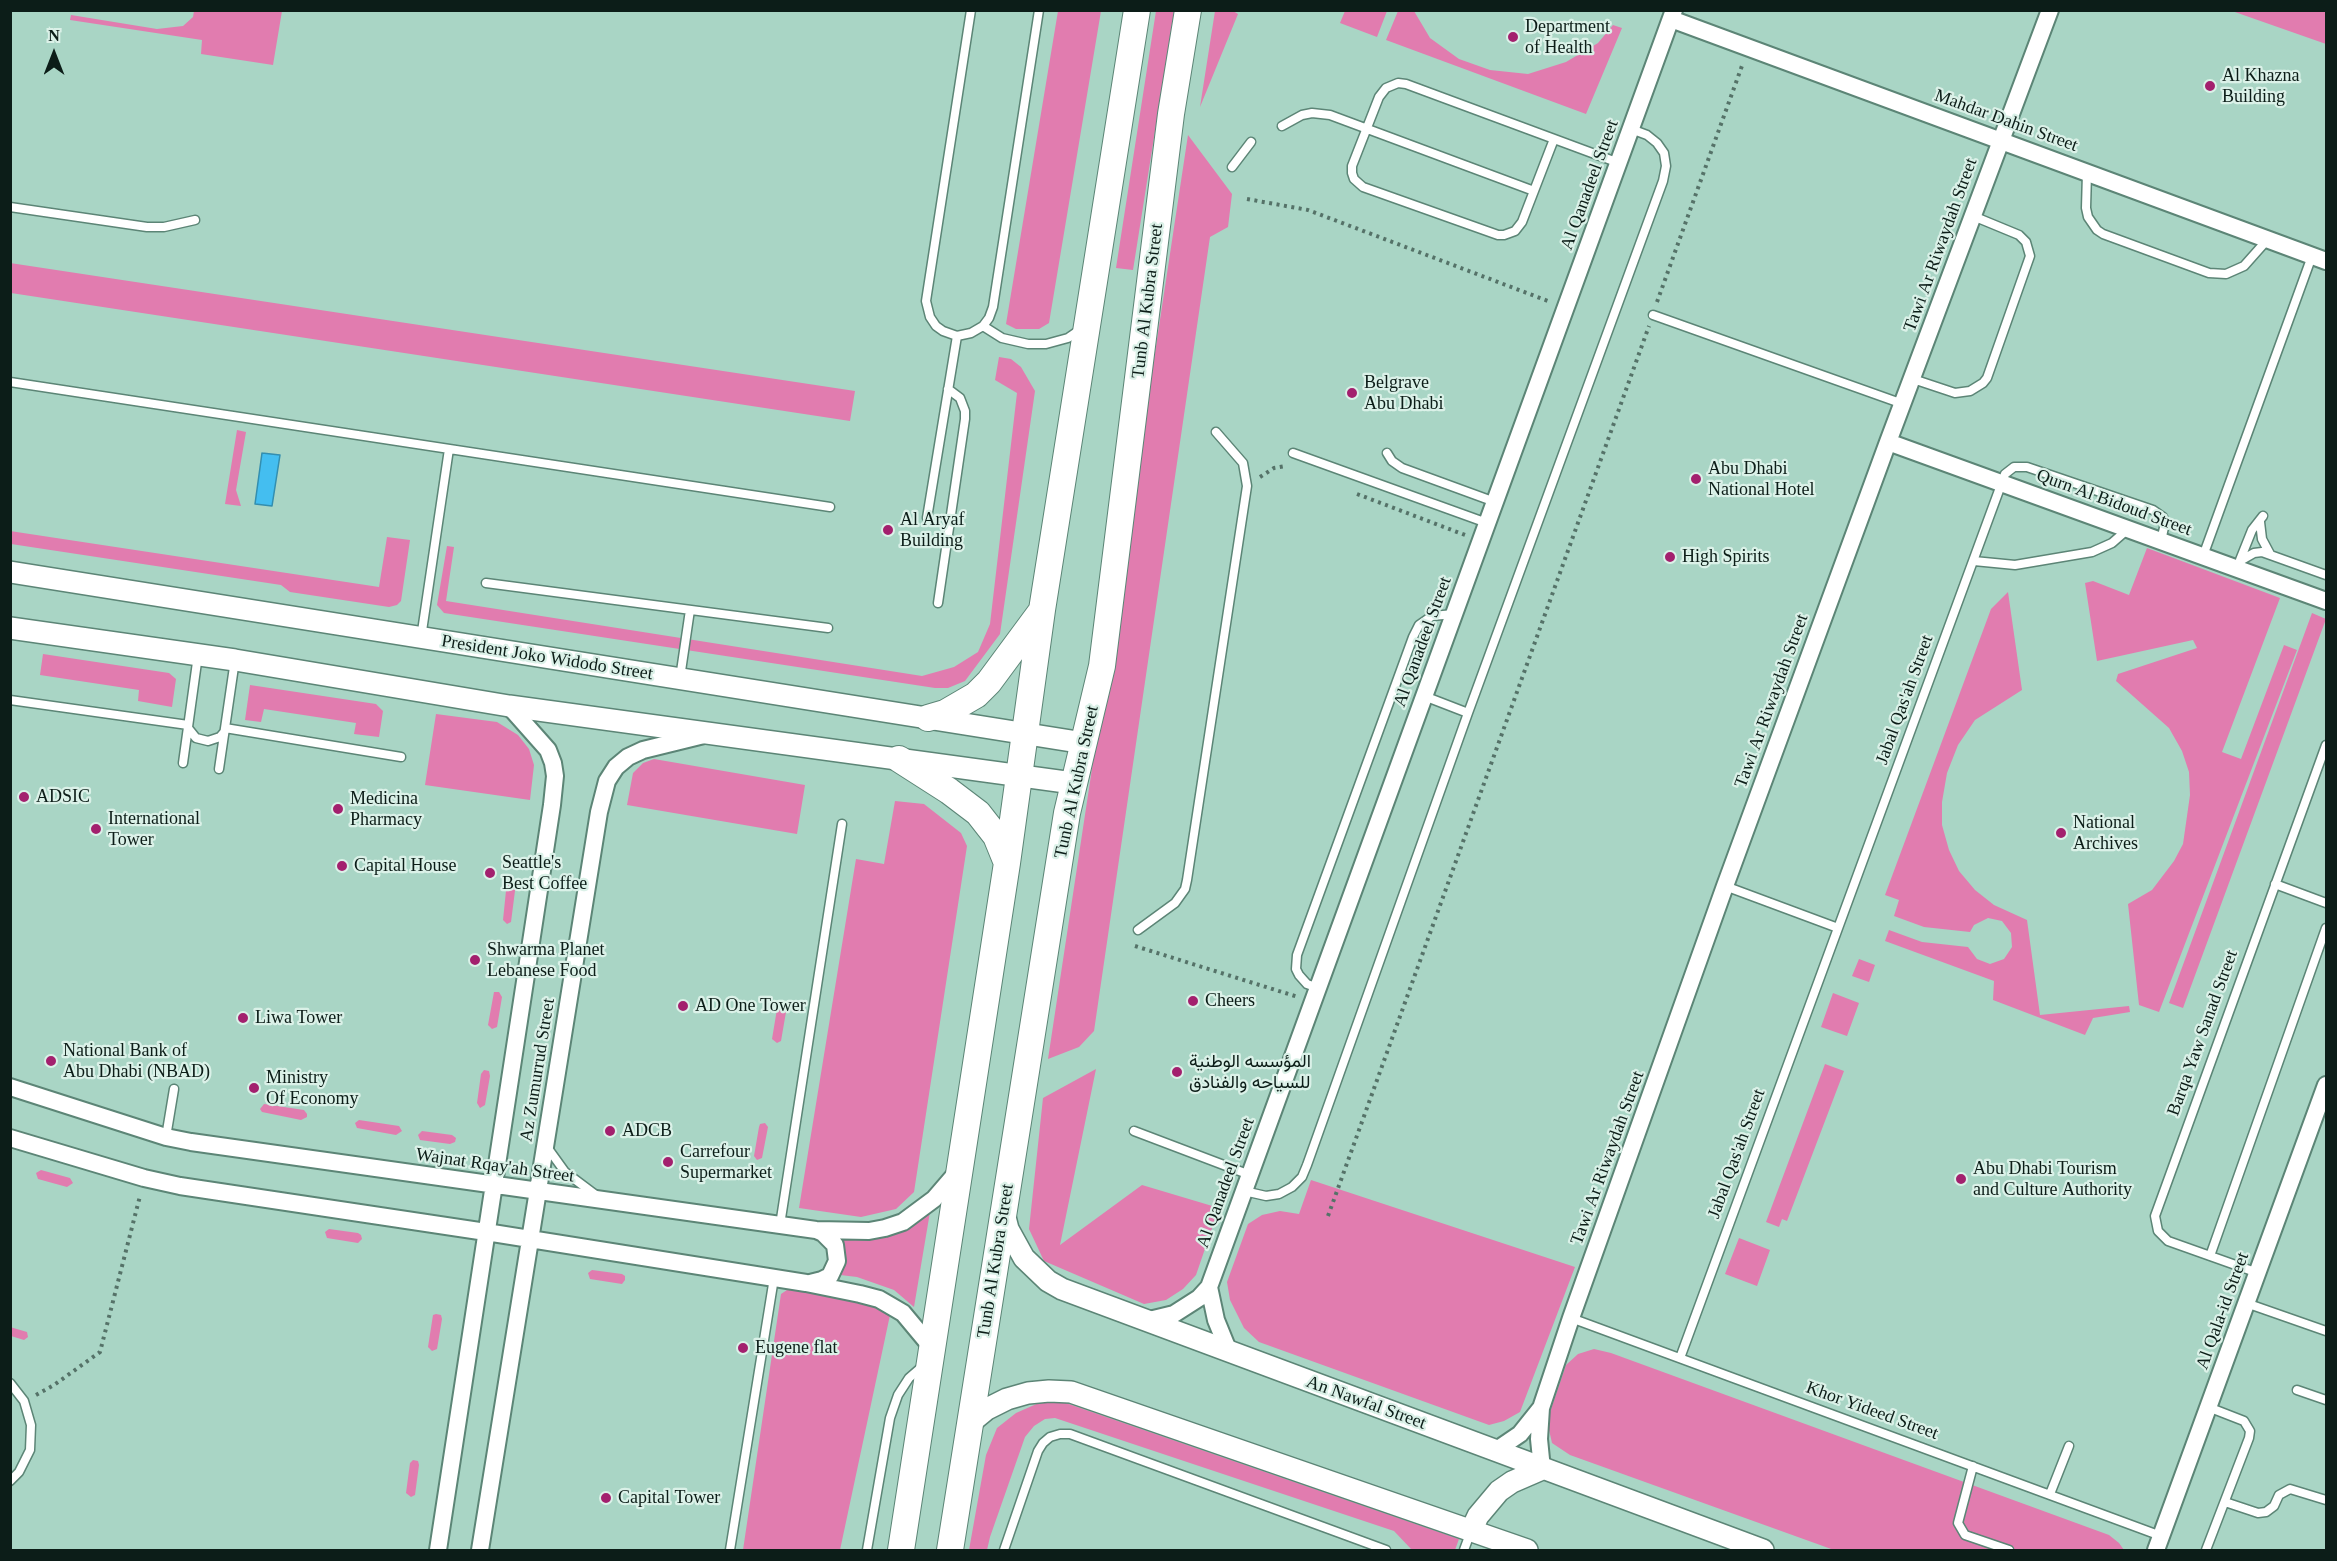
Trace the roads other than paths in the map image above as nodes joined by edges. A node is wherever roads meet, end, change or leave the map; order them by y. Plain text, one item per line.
1 (971, 10) edge
2 (1039, 10) edge
3 (1137, 10) edge
4 (1188, 10) edge
5 (2050, 10) edge
6 (1673, 15) edge
7 (1282, 126) dead end
8 (1367, 129) junction
9 (1631, 129) junction
10 (1554, 139) junction
11 (2001, 140) junction
12 (1251, 142) dead end
13 (1619, 163) junction
14 (1232, 167) dead end
15 (2087, 172) junction
16 (1534, 192) junction
17 (10, 207) edge
18 (1973, 216) junction
19 (195, 219) dead end
20 (2268, 240) junction
21 (2319, 259) edge
22 (1653, 315) road end
23 (983, 326) junction
24 (1087, 326) junction
25 (957, 336) junction
26 (1912, 379) junction
27 (10, 382) edge
28 (948, 390) junction
29 (1903, 404) junction
30 (1216, 432) dead end
31 (1888, 442) junction
32 (449, 449) junction
33 (1293, 453) dead end
34 (1387, 453) dead end
35 (2001, 483) junction
36 (1495, 502) junction
37 (830, 507) dead end
38 (927, 518) dead end
39 (1487, 523) junction
40 (2128, 529) junction
41 (2161, 541) junction
42 (2270, 554) junction
43 (2203, 556) junction
44 (1974, 561) junction
45 (2238, 565) junction
46 (10, 572) edge
47 (2326, 575) edge
48 (486, 583) dead end
49 (2326, 601) edge
50 (938, 603) dead end
51 (690, 610) junction
52 (1042, 610) junction
53 (1454, 614) junction
54 (10, 628) edge
55 (828, 628) dead end
56 (421, 638) junction
57 (198, 655) junction
58 (235, 660) junction
59 (680, 679) junction
60 (1424, 696) junction
61 (10, 700) edge
62 (509, 706) junction
63 (1468, 713) junction
64 (928, 718) junction
65 (188, 726) junction
66 (225, 730) junction
67 (707, 734) junction
68 (1025, 734) junction
69 (1084, 743) junction
70 (2326, 745) edge
71 (400, 758) dead end
72 (898, 759) junction
73 (183, 763) dead end
74 (219, 769) dead end
75 (1019, 776) junction
76 (1073, 783) junction
77 (842, 824) dead end
78 (1007, 863) junction
79 (2274, 884) junction
80 (1725, 886) junction
81 (2326, 903) edge
82 (1838, 928) junction
83 (2326, 928) edge
84 (1138, 930) dead end
85 (1315, 995) junction
86 (10, 1087) edge
87 (174, 1089) dead end
88 (2324, 1102) edge
89 (1134, 1131) dead end
90 (166, 1137) junction
91 (10, 1138) edge
92 (546, 1144) junction
93 (960, 1169) junction
94 (1250, 1174) junction
95 (494, 1185) junction
96 (1244, 1191) junction
97 (538, 1192) junction
98 (605, 1201) junction
99 (1004, 1213) junction
100 (780, 1225) junction
101 (816, 1230) junction
102 (486, 1232) junction
103 (530, 1239) junction
104 (2210, 1256) junction
105 (2258, 1273) junction
106 (774, 1278) junction
107 (806, 1283) junction
108 (1209, 1287) junction
109 (2246, 1303) junction
110 (1571, 1318) junction
111 (1145, 1321) junction
112 (2326, 1331) edge
113 (1229, 1352) junction
114 (932, 1354) junction
115 (1680, 1358) junction
116 (10, 1383) edge
117 (2297, 1390) dead end
118 (2326, 1400) edge
119 (2208, 1407) junction
120 (1541, 1408) junction
121 (970, 1423) junction
122 (2068, 1446) dead end
123 (1495, 1451) junction
124 (1972, 1466) junction
125 (1542, 1469) junction
126 (10, 1481) edge
127 (2050, 1494) junction
128 (2326, 1500) edge
129 (2225, 1502) junction
130 (1477, 1540) edge
131 (2158, 1543) edge
132 (438, 1551) edge
133 (480, 1551) edge
134 (730, 1551) edge
135 (867, 1551) edge
136 (901, 1551) edge
137 (950, 1551) edge
138 (1004, 1551) edge
139 (1386, 1551) edge
140 (1527, 1551) edge
141 (1763, 1551) edge
142 (2008, 1551) edge
143 (2206, 1551) edge

1 - 25 lane
2 - 23 lane
3 - 24 main road
4 - 69 main road, Tunb Al Kubra Street
5 - 11 street, Tawi Ar Riwaydah Street
6 - 9 street, Al Qanadeel Street
6 - 11 street, Mahdar Dahin Street
7 - 8 lane
8 - 10 lane
8 - 16 lane
8 - 16 lane
9 - 13 street, Al Qanadeel Street
9 - 63 lane
10 - 13 lane
10 - 16 lane
11 - 15 street, Mahdar Dahin Street
11 - 18 street, Tawi Ar Riwaydah Street
12 - 14 lane
13 - 36 street, Al Qanadeel Street
15 - 20 street, Mahdar Dahin Street
15 - 20 lane
17 - 19 lane
18 - 26 street, Tawi Ar Riwaydah Street
18 - 26 lane
20 - 21 street, Mahdar Dahin Street
21 - 43 lane
22 - 29 lane
23 - 24 lane
23 - 25 lane
24 - 52 main road
25 - 28 lane
26 - 29 street, Tawi Ar Riwaydah Street
27 - 32 lane
28 - 38 lane
28 - 50 lane
29 - 31 street, Tawi Ar Riwaydah Street
30 - 84 lane
31 - 35 street, Qurn Al Bidoud Street
31 - 80 street, Tawi Ar Riwaydah Street
32 - 37 lane
32 - 56 lane
33 - 39 lane
34 - 36 lane
35 - 40 street, Qurn Al Bidoud Street
35 - 41 lane
35 - 44 lane, Jabal Qas'ah Street
36 - 39 street, Al Qanadeel Street
39 - 53 street, Al Qanadeel Street
40 - 41 street, Qurn Al Bidoud Street
40 - 44 lane
41 - 43 street, Qurn Al Bidoud Street
42 - 45 lane
42 - 45 lane
42 - 47 lane
43 - 45 street, Qurn Al Bidoud Street
44 - 82 lane, Jabal Qas'ah Street
45 - 49 street, Qurn Al Bidoud Street
46 - 56 street, President Joko Widodo Street
48 - 51 lane
51 - 55 lane
51 - 59 lane
52 - 64 main road
52 - 68 main road
53 - 60 street, Al Qanadeel Street
53 - 85 lane
54 - 57 street
56 - 59 street, President Joko Widodo Street
57 - 58 street
57 - 65 lane
58 - 62 street
58 - 66 lane
59 - 64 street, President Joko Widodo Street
60 - 63 lane
60 - 85 street, Al Qanadeel Street
61 - 65 lane
62 - 67 street
62 - 95 street, Az Zumurrud Street
63 - 96 lane
64 - 68 street, President Joko Widodo Street
65 - 66 lane
65 - 73 lane
66 - 71 lane
66 - 74 lane
67 - 72 street
67 - 92 street, Az Zumurrud Street
68 - 69 street, President Joko Widodo Street
68 - 75 main road
69 - 76 main road, Tunb Al Kubra Street
70 - 79 lane, Barqa Yaw Sanad Street
72 - 75 street
72 - 78 main road
75 - 76 street
75 - 78 main road
76 - 99 main road, Tunb Al Kubra Street
77 - 100 lane
78 - 93 main road
79 - 81 lane
79 - 104 lane, Barqa Yaw Sanad Street
80 - 82 lane
80 - 110 street, Tawi Ar Riwaydah Street
82 - 115 lane, Jabal Qas'ah Street
83 - 104 lane
85 - 94 street, Al Qanadeel Street
86 - 90 street, Wajnat Rqay'ah Street
87 - 90 lane
88 - 105 street, Al Qala-id Street
89 - 94 lane
90 - 95 street, Wajnat Rqay'ah Street
91 - 102 street
92 - 97 street, Az Zumurrud Street
92 - 98 lane
93 - 101 street, Wajnat Rqay'ah Street
93 - 114 main road
94 - 96 street, Al Qanadeel Street
95 - 97 street, Wajnat Rqay'ah Street
95 - 102 street, Az Zumurrud Street
96 - 108 street, Al Qanadeel Street
97 - 98 street, Wajnat Rqay'ah Street
97 - 103 street, Az Zumurrud Street
98 - 100 street, Wajnat Rqay'ah Street
99 - 111 street, An Nawfal Street
99 - 121 main road, Tunb Al Kubra Street
100 - 101 street, Wajnat Rqay'ah Street
101 - 107 street
102 - 103 street
102 - 132 street, Az Zumurrud Street
103 - 106 street
103 - 133 street, Az Zumurrud Street
104 - 105 lane, Barqa Yaw Sanad Street
105 - 109 street, Al Qala-id Street
106 - 107 street
106 - 134 lane
107 - 114 street
108 - 111 street, Al Qanadeel Street
108 - 113 street
109 - 112 lane
109 - 119 street, Al Qala-id Street
110 - 115 lane, Khor Yideed Street
110 - 120 street, Tawi Ar Riwaydah Street
111 - 113 street, An Nawfal Street
113 - 123 street, An Nawfal Street
114 - 135 lane
114 - 136 main road
115 - 124 lane, Khor Yideed Street
116 - 126 lane
117 - 118 lane
119 - 129 lane
119 - 131 street, Al Qala-id Street
120 - 123 street, Tawi Ar Riwaydah Street
120 - 125 street, Tawi Ar Riwaydah Street
121 - 130 street
121 - 137 main road, Tunb Al Kubra Street
122 - 127 lane
123 - 125 street, An Nawfal Street
124 - 127 lane, Khor Yideed Street
124 - 142 lane
125 - 130 street
125 - 141 street, An Nawfal Street
127 - 131 lane, Khor Yideed Street
128 - 129 lane
129 - 143 lane
130 - 140 street
138 - 139 lane

